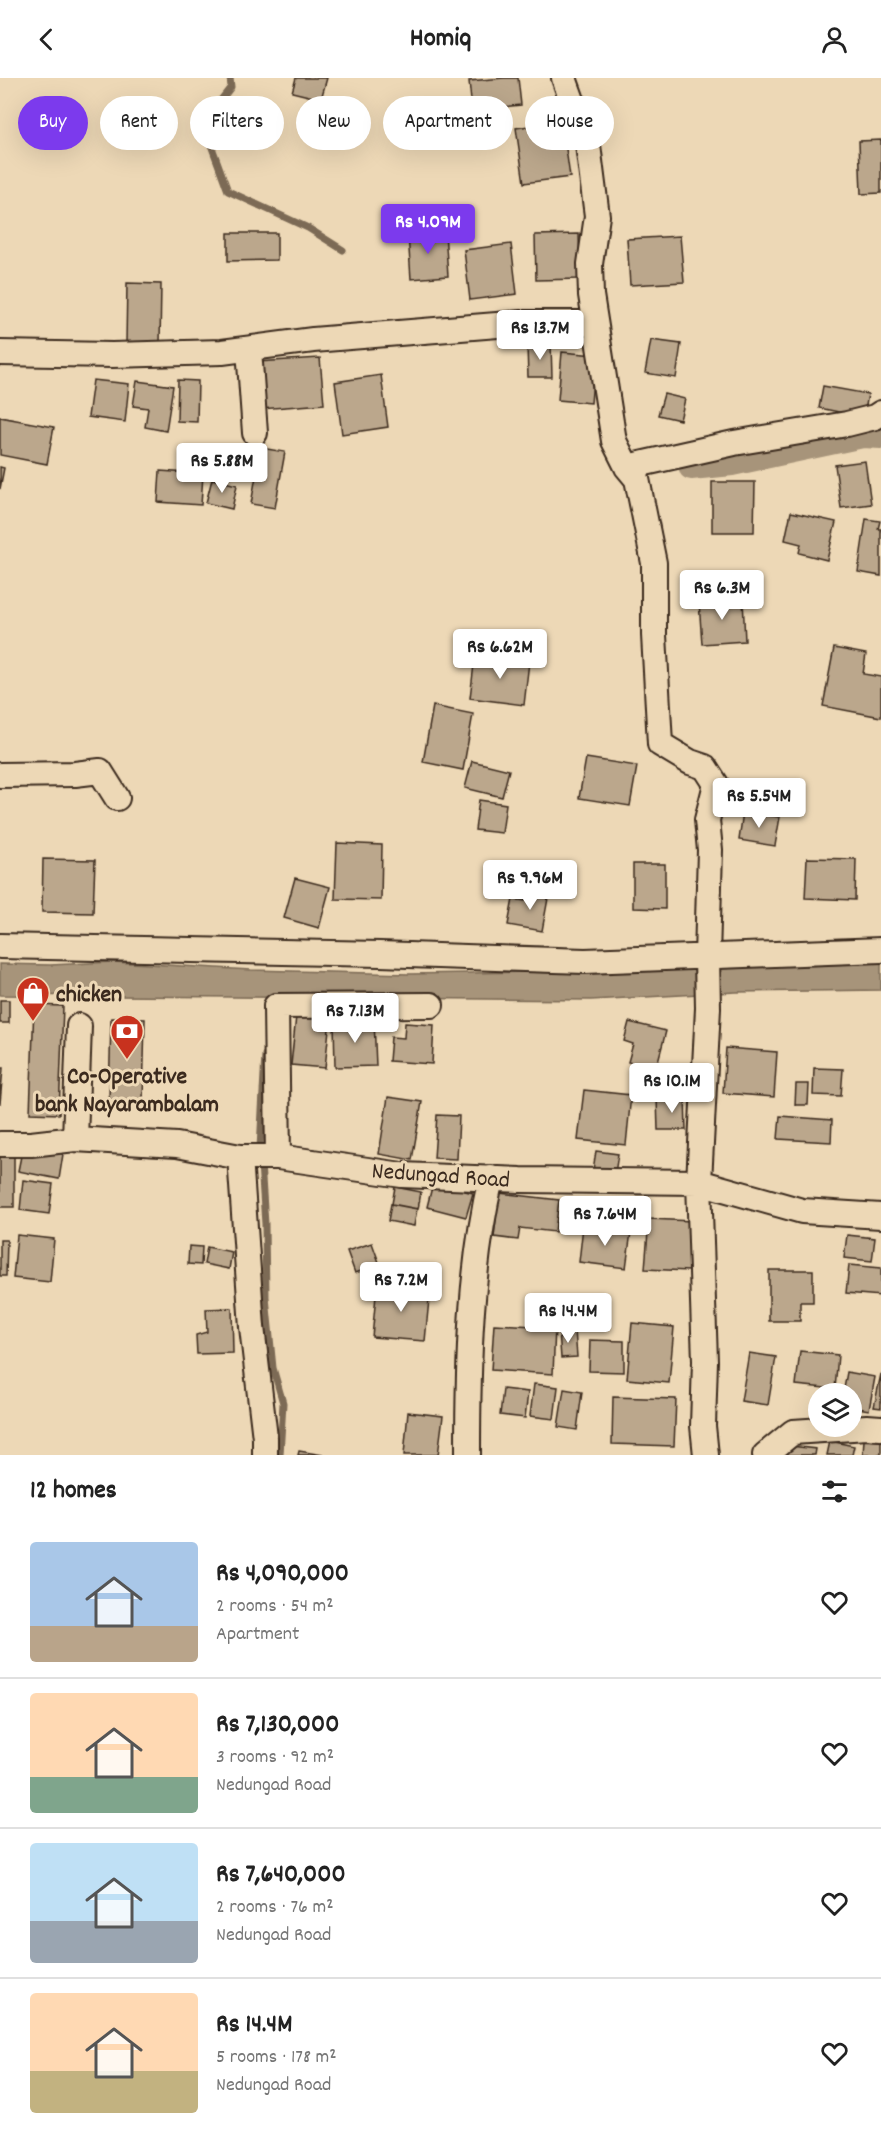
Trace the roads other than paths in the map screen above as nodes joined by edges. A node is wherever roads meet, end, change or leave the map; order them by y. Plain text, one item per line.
1 (564, 78) edge
2 (594, 323) junction
3 (249, 349) junction
4 (0, 353) edge
5 (879, 417) edge
6 (255, 433) dead end
7 (627, 467) junction
8 (0, 775) edge
9 (117, 798) dead end
10 (0, 946) edge
11 (881, 950) edge
12 (707, 957) junction
13 (430, 1005) dead end
14 (79, 1026) dead end
15 (75, 1140) junction
16 (0, 1144) edge
17 (244, 1157) junction
18 (278, 1157) junction
19 (491, 1178) junction
20 (699, 1182) junction
21 (881, 1216) edge
22 (881, 1428) edge
23 (265, 1455) edge
24 (468, 1455) edge
25 (706, 1455) edge
26 (765, 1455) edge

1 - 2 street
2 - 3 street
2 - 7 street
3 - 4 street
3 - 6 street
5 - 7 street
7 - 12 street
8 - 9 street
10 - 12 street
11 - 12 street
12 - 20 street
13 - 18 street
14 - 15 street
15 - 16 street, Nedungad Road
15 - 17 street, Nedungad Road
17 - 18 street, Nedungad Road
17 - 23 street
18 - 19 street, Nedungad Road
19 - 20 street, Nedungad Road
19 - 24 street
20 - 21 street, Nedungad Road
20 - 25 street
22 - 26 street

